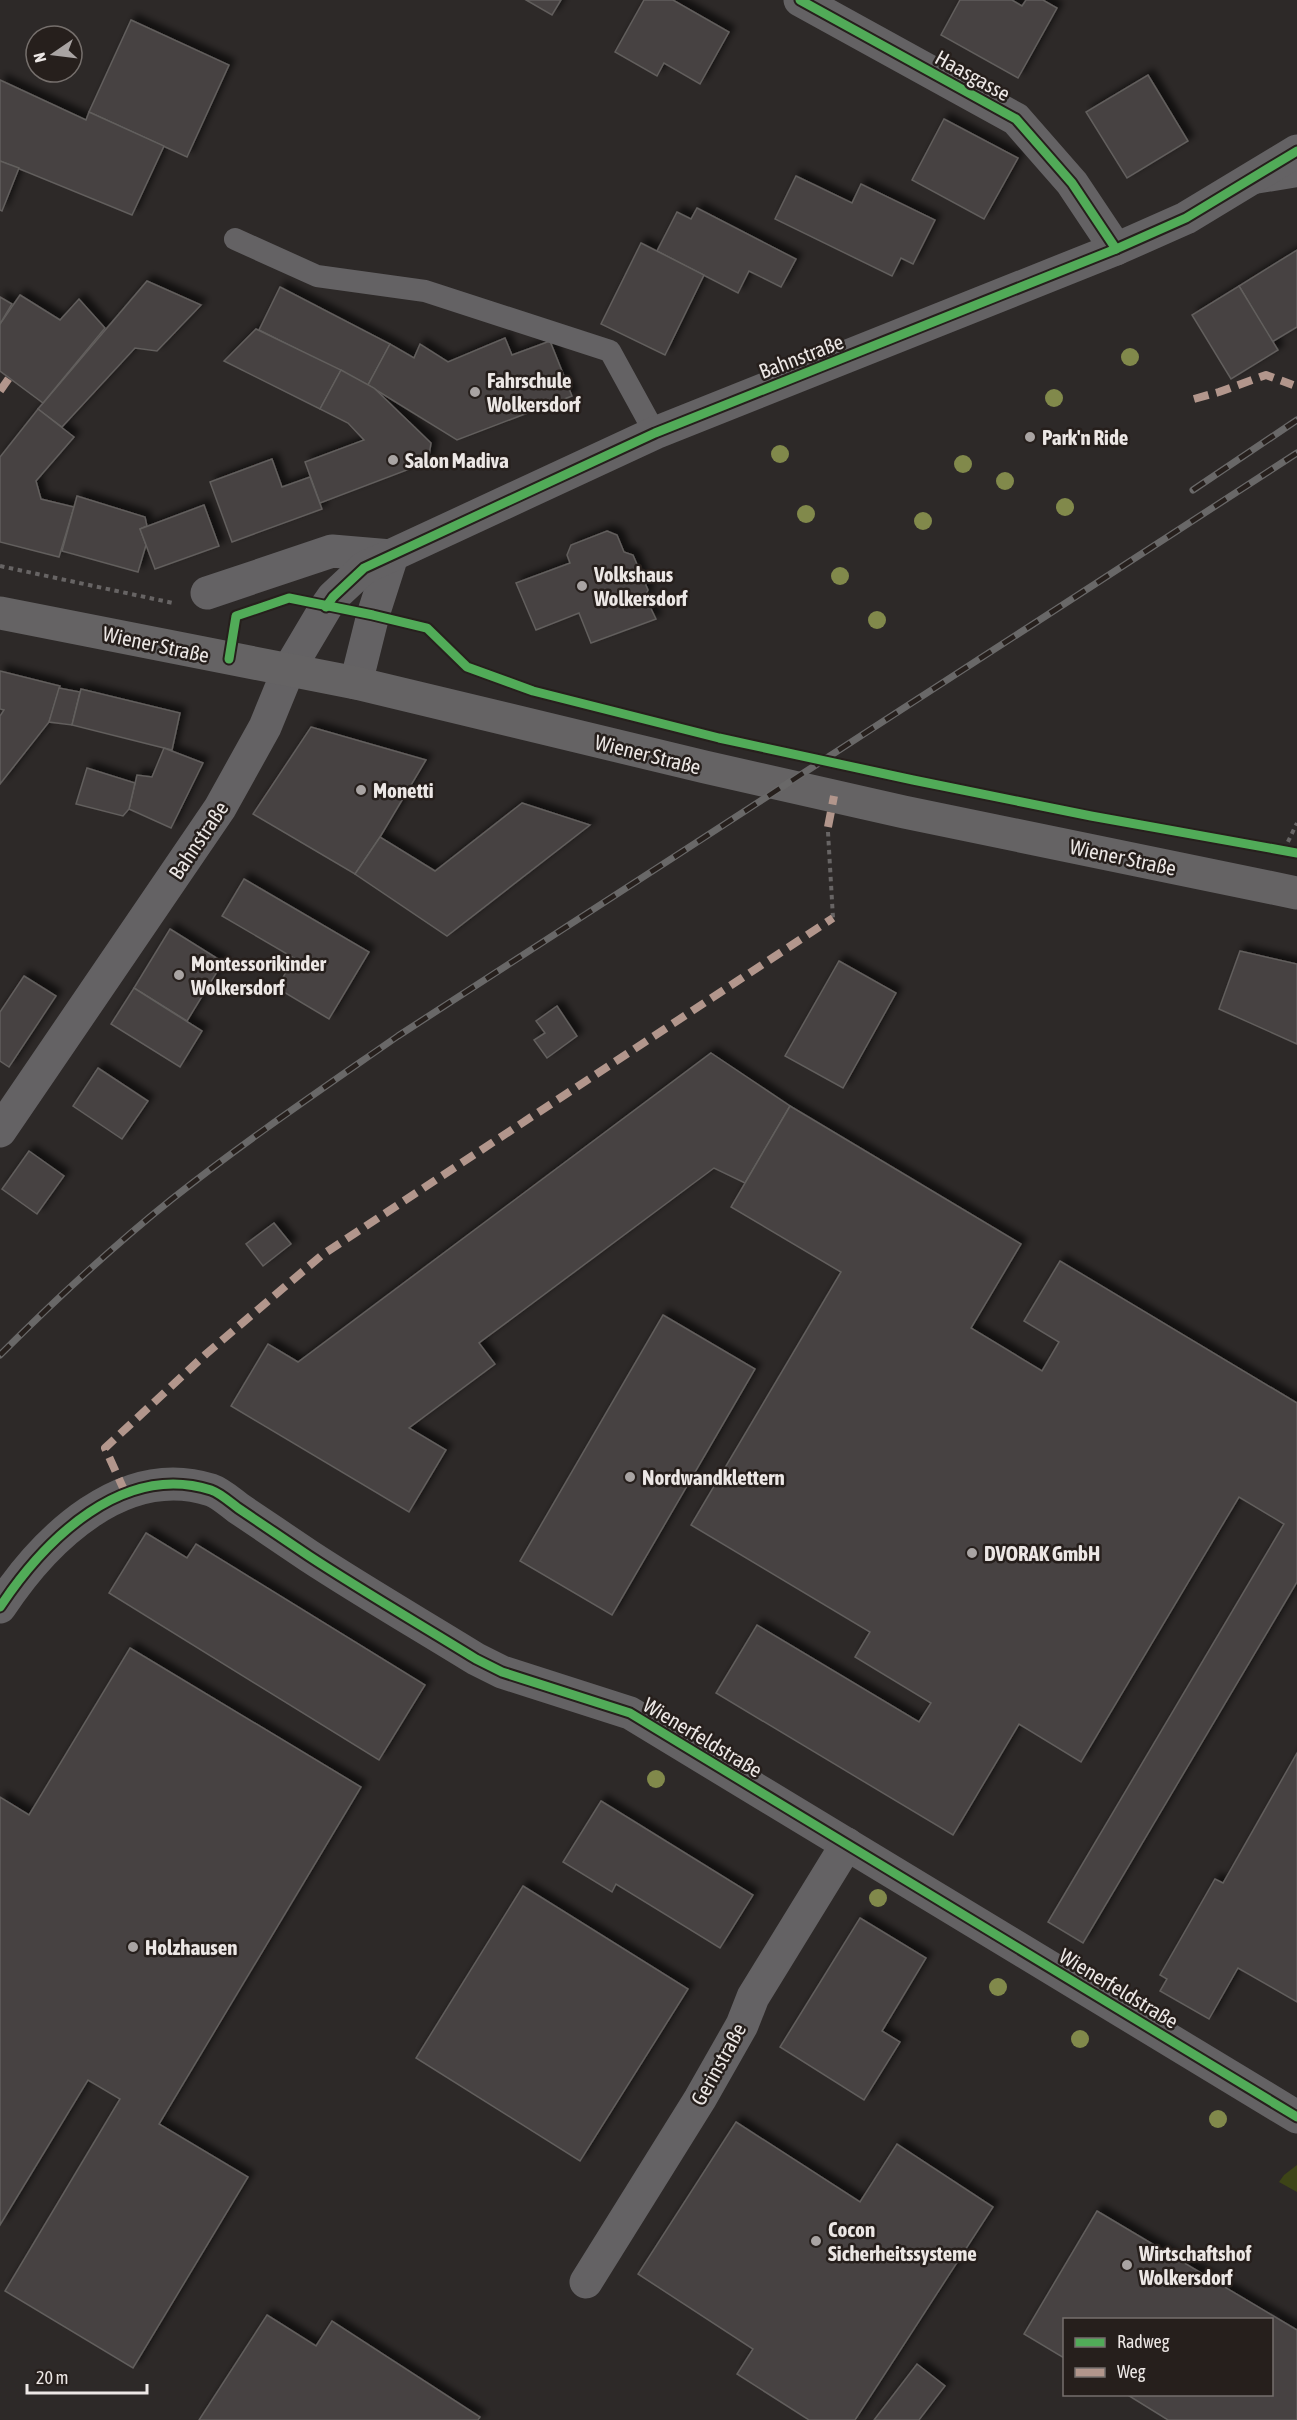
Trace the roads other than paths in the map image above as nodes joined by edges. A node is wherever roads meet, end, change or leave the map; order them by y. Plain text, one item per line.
1 (800, 0) edge
2 (1297, 151) edge
3 (1297, 176) edge
4 (1242, 185) junction
5 (235, 239) dead end
6 (1116, 249) junction
7 (655, 433) junction
8 (393, 556) junction
9 (207, 593) dead end
10 (0, 613) edge
11 (288, 671) junction
12 (356, 683) junction
13 (1297, 893) edge
14 (0, 1131) edge
15 (0, 1607) edge
16 (846, 1844) junction
17 (1297, 2117) edge
18 (586, 2282) dead end

1 - 6 street, Haasgasse
2 - 4 street, Bahnstraße
3 - 4 lane
4 - 6 street, Bahnstraße
5 - 7 lane
6 - 7 street, Bahnstraße
7 - 8 street, Bahnstraße
8 - 9 street, Bahnstraße
8 - 11 street, Bahnstraße
8 - 12 street
10 - 11 main road, Wiener Straße
11 - 12 main road, Wiener Straße
11 - 14 street, Bahnstraße
12 - 13 main road, Wiener Straße
15 - 16 street, Wienerfeldstraße
16 - 17 street, Wienerfeldstraße
16 - 18 street, Gerinstraße

